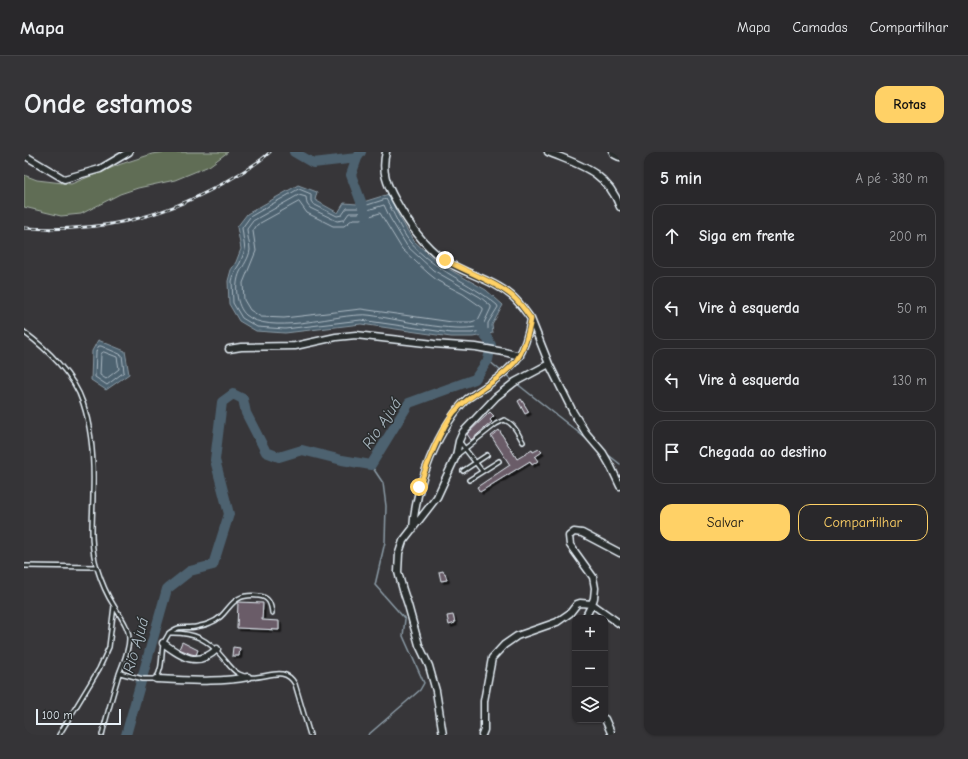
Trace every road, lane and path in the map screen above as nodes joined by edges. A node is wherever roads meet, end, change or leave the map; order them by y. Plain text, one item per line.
1 (129, 152) edge
2 (386, 152) edge
3 (548, 152) edge
4 (616, 152) edge
5 (620, 154) edge
6 (24, 155) edge
7 (620, 206) edge
8 (531, 319) junction
9 (24, 332) edge
10 (229, 349) dead end
11 (520, 356) junction
12 (549, 364) junction
13 (459, 441) junction
14 (523, 442) dead end
15 (466, 450) junction
16 (487, 455) dead end
17 (456, 456) junction
18 (499, 461) dead end
19 (476, 462) junction
20 (463, 471) dead end
21 (482, 471) junction
22 (469, 480) dead end
23 (620, 486) edge
24 (413, 529) junction
25 (620, 553) edge
26 (24, 566) edge
27 (96, 568) junction
28 (592, 604) junction
29 (114, 606) junction
30 (272, 613) dead end
31 (586, 615) edge
32 (620, 624) edge
33 (169, 633) junction
34 (163, 643) junction
35 (217, 649) junction
36 (120, 673) junction
37 (248, 678) junction
38 (156, 679) junction
39 (607, 723) edge
40 (59, 735) edge
41 (102, 735) edge
42 (310, 735) edge
43 (443, 735) edge
44 (482, 735) edge
45 (612, 735) edge

1 - 6 street
2 - 8 street
3 - 7 street
4 - 5 highway
8 - 11 street
8 - 12 street
9 - 27 lane
10 - 11 street
11 - 24 street
12 - 13 street
12 - 23 street
13 - 15 lane
13 - 17 street
14 - 15 lane
15 - 17 lane
15 - 19 lane
16 - 19 lane
17 - 24 street
18 - 21 lane
19 - 20 lane
19 - 21 lane
21 - 22 lane
24 - 43 street
25 - 28 street
26 - 27 lane
27 - 29 lane
28 - 31 street
28 - 32 street
28 - 44 street
29 - 36 lane
29 - 40 lane
30 - 33 lane
33 - 34 lane
33 - 35 lane
34 - 35 street
34 - 38 lane
35 - 37 lane
36 - 38 lane
36 - 41 lane
37 - 38 street
37 - 42 lane
39 - 45 street

